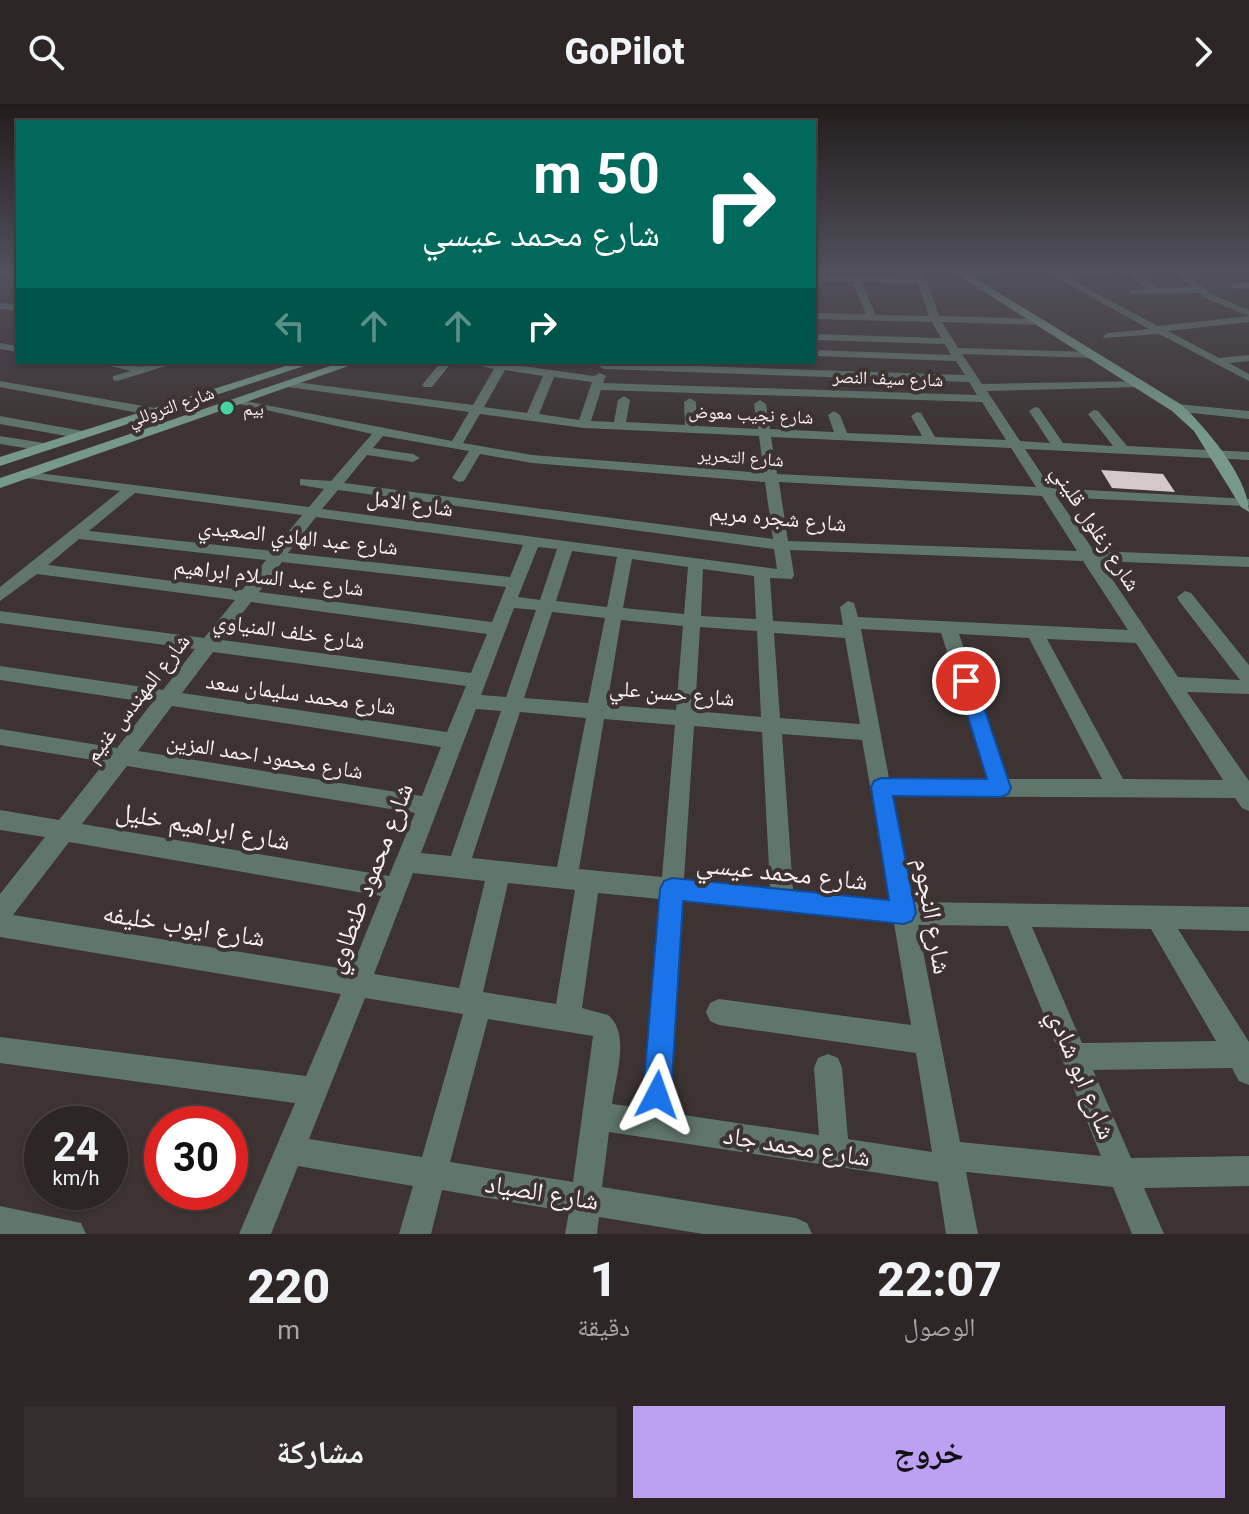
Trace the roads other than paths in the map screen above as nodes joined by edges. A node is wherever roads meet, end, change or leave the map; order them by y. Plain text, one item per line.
1 (939, 325) edge
2 (1046, 325) edge
3 (1148, 325) edge
4 (1191, 325) edge
5 (1158, 330) junction
6 (1108, 336) dead end
7 (816, 337) edge
8 (835, 337) junction
9 (954, 350) junction
10 (816, 353) edge
11 (842, 354) junction
12 (1095, 355) junction
13 (1249, 358) edge
14 (1218, 361) junction
15 (111, 364) edge
16 (167, 364) edge
17 (304, 364) edge
18 (348, 364) edge
19 (445, 364) edge
20 (482, 364) edge
21 (605, 364) edge
22 (501, 367) junction
23 (757, 367) edge
24 (656, 368) junction
25 (146, 370) junction
26 (550, 373) junction
27 (850, 375) junction
28 (117, 378) dead end
29 (1249, 378) edge
30 (598, 383) junction
31 (0, 384) edge
32 (288, 384) junction
33 (1142, 384) junction
34 (428, 385) dead end
35 (653, 387) junction
36 (979, 389) junction
37 (858, 394) junction
38 (760, 398) junction
39 (624, 400) dead end
40 (239, 401) junction
41 (690, 402) dead end
42 (1177, 408) junction
43 (474, 410) junction
44 (1035, 411) dead end
45 (155, 412) junction
46 (1094, 414) dead end
47 (834, 415) dead end
48 (1249, 415) edge
49 (917, 416) dead end
50 (531, 418) junction
51 (0, 420) edge
52 (584, 424) junction
53 (619, 425) junction
54 (691, 429) junction
55 (380, 432) junction
56 (765, 433) junction
57 (83, 435) junction
58 (842, 436) junction
59 (0, 440) edge
60 (427, 440) junction
61 (930, 440) junction
62 (1015, 444) junction
63 (455, 446) junction
64 (1059, 446) junction
65 (44, 447) junction
66 (1122, 448) junction
67 (476, 450) junction
68 (363, 451) junction
69 (1214, 453) junction
70 (1249, 456) edge
71 (0, 462) edge
72 (27, 474) junction
73 (459, 478) dead end
74 (771, 478) junction
75 (305, 482) dead end
76 (0, 483) edge
77 (334, 485) junction
78 (132, 488) junction
79 (1046, 492) junction
80 (1247, 505) edge
81 (312, 512) junction
82 (76, 534) junction
83 (532, 542) junction
84 (782, 545) junction
85 (566, 546) junction
86 (625, 554) junction
87 (1087, 555) junction
88 (277, 556) junction
89 (1249, 562) edge
90 (696, 563) junction
91 (34, 568) junction
92 (762, 572) junction
93 (1, 593) edge
94 (512, 593) junction
95 (246, 596) junction
96 (1185, 597) dead end
97 (546, 606) junction
98 (614, 614) junction
99 (0, 617) edge
100 (691, 621) junction
101 (851, 621) junction
102 (766, 627) junction
103 (948, 628) junction
104 (497, 629) junction
105 (1035, 632) junction
106 (1141, 637) junction
107 (208, 645) junction
108 (0, 673) edge
109 (1249, 678) edge
110 (1171, 684) junction
111 (1249, 687) edge
112 (473, 691) junction
113 (167, 698) junction
114 (513, 705) junction
115 (596, 711) junction
116 (684, 719) junction
117 (772, 725) junction
118 (871, 733) junction
119 (0, 737) edge
120 (453, 741) junction
121 (122, 757) junction
122 (881, 787) junction
123 (1001, 788) junction
124 (1117, 788) junction
125 (1246, 793) edge
126 (428, 806) junction
127 (0, 820) edge
128 (64, 831) junction
129 (406, 862) junction
130 (458, 867) junction
131 (499, 871) junction
132 (577, 879) junction
133 (396, 888) junction
134 (672, 889) junction
135 (782, 900) junction
136 (0, 913) edge
137 (904, 913) junction
138 (1015, 915) junction
139 (1157, 917) junction
140 (1249, 919) edge
141 (0, 925) edge
142 (358, 984) junction
143 (474, 1004) junction
144 (719, 1012) dead end
145 (567, 1019) junction
146 (927, 1041) junction
147 (0, 1050) edge
148 (1074, 1057) junction
149 (1246, 1060) edge
150 (828, 1068) dead end
151 (313, 1091) junction
152 (597, 1116) junction
153 (655, 1124) junction
154 (288, 1150) junction
155 (835, 1152) junction
156 (949, 1163) junction
157 (1249, 1171) edge
158 (1123, 1173) junction
159 (433, 1174) junction
160 (586, 1199) junction
161 (0, 1221) edge
162 (694, 1226) edge
163 (70, 1234) edge
164 (255, 1234) edge
165 (415, 1234) edge
166 (581, 1234) edge
167 (796, 1234) edge
168 (962, 1234) edge
169 (1148, 1234) edge

1 - 9 street, شارع زغلول قليني
2 - 12 street
3 - 5 street
4 - 5 street
5 - 6 street
5 - 14 street
7 - 8 street
8 - 9 street
8 - 11 street
9 - 11 street
9 - 12 street
9 - 36 street, شارع زغلول قليني
10 - 11 street
11 - 27 street
12 - 33 street
13 - 14 street
14 - 29 street
15 - 25 street
16 - 25 street
17 - 45 street, شارع التروللي
18 - 32 street, شارع التروللي
19 - 34 street
20 - 22 street, شارع سيف النصر
21 - 24 street
21 - 30 street
22 - 26 street, شارع سيف النصر
22 - 43 street
23 - 24 street
23 - 27 street
23 - 38 street
24 - 35 street
25 - 28 street
26 - 30 street, شارع سيف النصر
26 - 50 street
27 - 36 street
27 - 37 street
30 - 35 street, شارع سيف النصر
30 - 52 street
31 - 45 street
32 - 40 street, شارع التروللي
32 - 43 street, شارع نجيب معوض
33 - 36 street
33 - 42 street
35 - 38 street, شارع سيف النصر
36 - 37 street, شارع سيف النصر
36 - 62 street, شارع زغلول قليني
37 - 38 street, شارع سيف النصر
38 - 56 street
39 - 53 street
40 - 55 street, شارع التحرير
40 - 72 street, شارع التروللي
41 - 54 street
42 - 48 street
42 - 69 street
43 - 50 street, شارع نجيب معوض
43 - 63 street
44 - 64 street
45 - 57 street, شارع التروللي
46 - 66 street
47 - 58 street
49 - 61 street
50 - 52 street, شارع نجيب معوض
51 - 57 street
52 - 53 street, شارع نجيب معوض
53 - 54 street, شارع نجيب معوض
54 - 56 street, شارع نجيب معوض
55 - 60 street, شارع التحرير
55 - 68 street, شارع المهندس غنيم
56 - 58 street, شارع نجيب معوض
56 - 74 street
57 - 65 street, شارع التروللي
58 - 61 street, شارع نجيب معوض
59 - 65 street
60 - 63 street, شارع التحرير
60 - 68 street
61 - 62 street, شارع نجيب معوض
62 - 64 street, شارع نجيب معوض
62 - 79 street, شارع زغلول قليني
63 - 67 street, شارع التحرير
64 - 66 street, شارع نجيب معوض
65 - 71 street, شارع التروللي
66 - 69 street, شارع نجيب معوض
67 - 73 street
67 - 74 street, شارع التحرير
68 - 77 street, شارع المهندس غنيم
69 - 70 street, شارع نجيب معوض
69 - 80 street
72 - 76 street, شارع التروللي
72 - 78 street, شارع الامل
74 - 79 street, شارع التحرير
74 - 84 street
75 - 77 street, شارع شجره مريم
77 - 81 street, شارع المهندس غنيم
77 - 84 street, شارع شجره مريم
78 - 81 street, شارع الامل
78 - 82 street
79 - 80 street, شارع التحرير
79 - 87 street, شارع زغلول قليني
81 - 83 street, شارع الامل
81 - 88 street, شارع المهندس غنيم
82 - 88 street, شارع عبد الهادي الصعيدي
82 - 91 street
83 - 85 street, شارع الامل
83 - 94 street, شارع محمود طنطاوي
84 - 87 street, شارع شجره مريم
84 - 92 street, شارع الامل
85 - 86 street, شارع الامل
85 - 97 street
86 - 90 street, شارع الامل
86 - 98 street
87 - 89 street, شارع شجره مريم
87 - 106 street, شارع زغلول قليني
88 - 94 street, شارع عبد الهادي الصعيدي
88 - 95 street, شارع المهندس غنيم
90 - 92 street, شارع الامل
90 - 100 street
91 - 93 street
91 - 95 street, شارع عبد السلام ابراهيم
92 - 102 street
94 - 97 street, شارع عبد الهادي الصعيدي
94 - 104 street, شارع محمود طنطاوي
95 - 104 street, شارع عبد السلام ابراهيم
95 - 107 street, شارع المهندس غنيم
96 - 109 street
97 - 98 street, شارع عبد الهادي الصعيدي
97 - 114 street
98 - 100 street, شارع عبد الهادي الصعيدي
98 - 115 street
99 - 107 street, شارع خلف المنياوي
100 - 102 street, شارع عبد الهادي الصعيدي
100 - 116 street
101 - 102 street, شارع عبد الهادي الصعيدي
101 - 103 street, شارع عبد الهادي الصعيدي
101 - 118 street, شارع النجوم
102 - 117 street
103 - 105 street, شارع عبد الهادي الصعيدي
103 - 123 street
104 - 112 street, شارع محمود طنطاوي
105 - 106 street, شارع عبد الهادي الصعيدي
105 - 124 street
106 - 110 street, شارع زغلول قليني
107 - 112 street, شارع خلف المنياوي
107 - 113 street, شارع المهندس غنيم
108 - 113 street, شارع محمد سليمان سعد
110 - 111 street
110 - 125 street, شارع زغلول قليني
112 - 114 street, شارع حسن علي
112 - 120 street, شارع محمود طنطاوي
113 - 120 street, شارع محمد سليمان سعد
113 - 121 street, شارع المهندس غنيم
114 - 115 street, شارع حسن علي
114 - 130 street
115 - 116 street, شارع حسن علي
115 - 132 street
116 - 117 street, شارع حسن علي
116 - 134 street
117 - 118 street, شارع حسن علي
117 - 135 street
118 - 122 street, شارع النجوم
119 - 121 street, شارع محمود احمد المزين
120 - 126 street, شارع محمود طنطاوي
121 - 126 street, شارع محمود احمد المزين
121 - 128 street, شارع المهندس غنيم
122 - 123 street
122 - 137 street, شارع النجوم
123 - 124 street
124 - 125 street
126 - 129 street, شارع محمود طنطاوي
127 - 128 street, شارع ابراهيم خليل
128 - 133 street, شارع ابراهيم خليل
128 - 136 street, شارع المهندس غنيم
129 - 130 street, شارع محمد عيسي
129 - 133 street, شارع محمود طنطاوي
130 - 131 street, شارع محمد عيسي
131 - 132 street, شارع محمد عيسي
131 - 143 street
132 - 134 street, شارع محمد عيسي
132 - 145 street
133 - 142 street, شارع محمود طنطاوي
134 - 135 street, شارع محمد عيسي
134 - 153 street
135 - 137 street, شارع محمد عيسي
137 - 138 street, شارع محمد عيسي
137 - 146 street, شارع النجوم
138 - 139 street, شارع محمد عيسي
138 - 148 street, شارع ابو شادي
139 - 140 street, شارع محمد عيسي
139 - 149 street
141 - 142 street, شارع ايوب خليفه
142 - 143 street, شارع ايوب خليفه
142 - 151 street, شارع محمود طنطاوي
143 - 145 street, شارع ايوب خليفه
143 - 159 street
144 - 146 street
145 - 152 street, شارع ايوب خليفه
146 - 156 street, شارع النجوم
147 - 151 street
148 - 149 street
148 - 158 street, شارع ابو شادي
150 - 155 street
151 - 154 street, شارع محمود طنطاوي
152 - 153 street, شارع محمد جاد
152 - 160 street
153 - 155 street, شارع محمد جاد
154 - 159 street, شارع الصياد
154 - 164 street, شارع محمود طنطاوي
155 - 156 street, شارع محمد جاد
156 - 158 street, شارع محمد جاد
156 - 168 street, شارع النجوم
157 - 158 street, شارع محمد جاد
158 - 169 street, شارع ابو شادي
159 - 160 street, شارع الصياد
159 - 165 street
160 - 162 street, شارع الصياد
160 - 166 street
161 - 163 street
162 - 167 street, شارع الصياد

